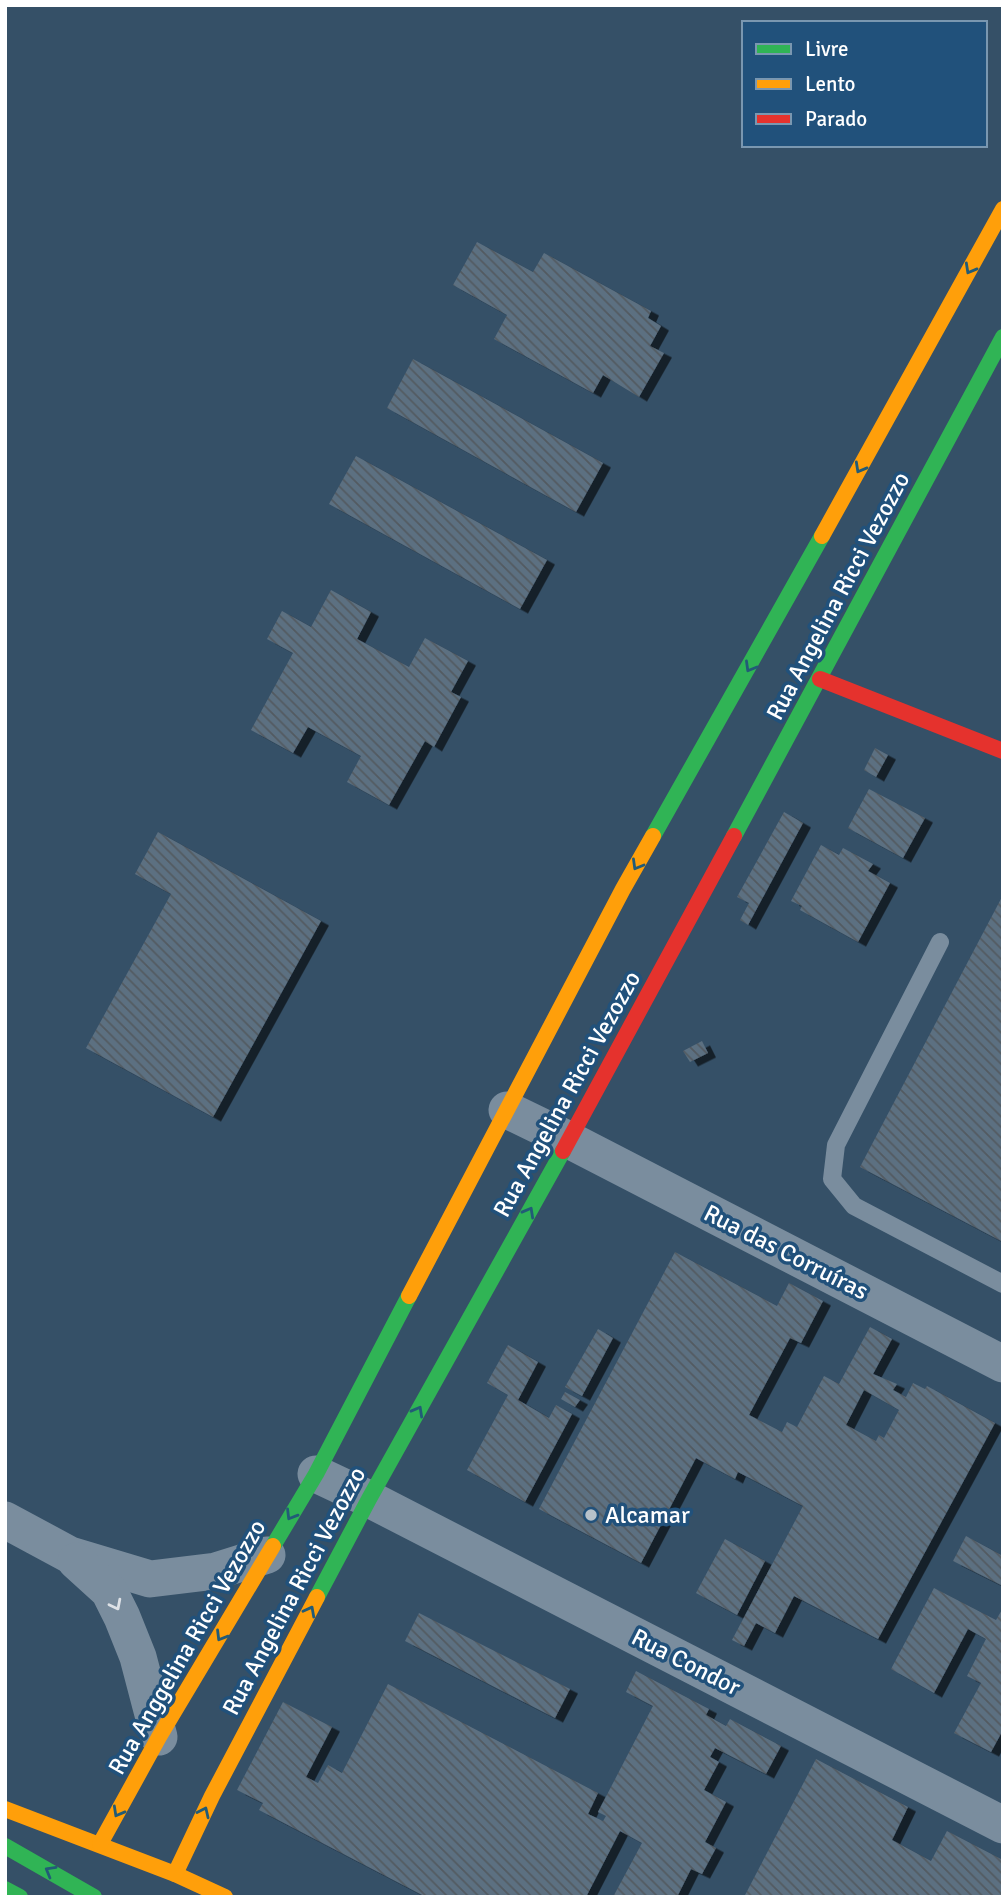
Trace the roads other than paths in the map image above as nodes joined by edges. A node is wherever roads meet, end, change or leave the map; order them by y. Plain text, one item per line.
1 (1003, 209) edge
2 (1003, 337) edge
3 (820, 679) junction
4 (1003, 751) edge
5 (940, 942) dead end
6 (507, 1110) junction
7 (569, 1140) junction
8 (1003, 1284) edge
9 (1003, 1364) edge
10 (316, 1474) junction
11 (369, 1499) junction
12 (5, 1520) edge
13 (70, 1555) junction
14 (267, 1555) junction
15 (159, 1737) junction
16 (5, 1809) edge
17 (1003, 1825) edge
18 (100, 1844) junction
19 (5, 1846) edge
20 (175, 1874) junction
21 (5, 1889) edge
22 (20, 1897) edge
23 (94, 1897) edge
24 (225, 1897) edge

1 -> 6 main road, Rua Angelina Ricci Vezozzo
2 - 3 main road, Rua Angelina Ricci Vezozzo
3 - 4 main road
3 - 7 main road, Rua Angelina Ricci Vezozzo
5 - 8 lane
6 - 7 street, Rua das Corruíras
6 - 10 main road, Rua Angelina Ricci Vezozzo
7 - 9 street, Rua das Corruíras
11 -> 7 main road, Rua Angelina Ricci Vezozzo
10 - 11 street, Rua Condor
10 -> 14 main road, Rua Anggelina Ricci Vezozzo
11 - 17 street, Rua Condor
20 -> 11 main road, Rua Angelina Ricci Vezozzo
12 - 13 street
13 - 14 street
13 -> 15 street
14 -> 15 main road, Rua Anggelina Ricci Vezozzo
15 -> 18 main road, Rua Anggelina Ricci Vezozzo
16 - 18 main road
18 - 20 main road
23 -> 19 main road
20 - 24 main road
21 - 22 main road

